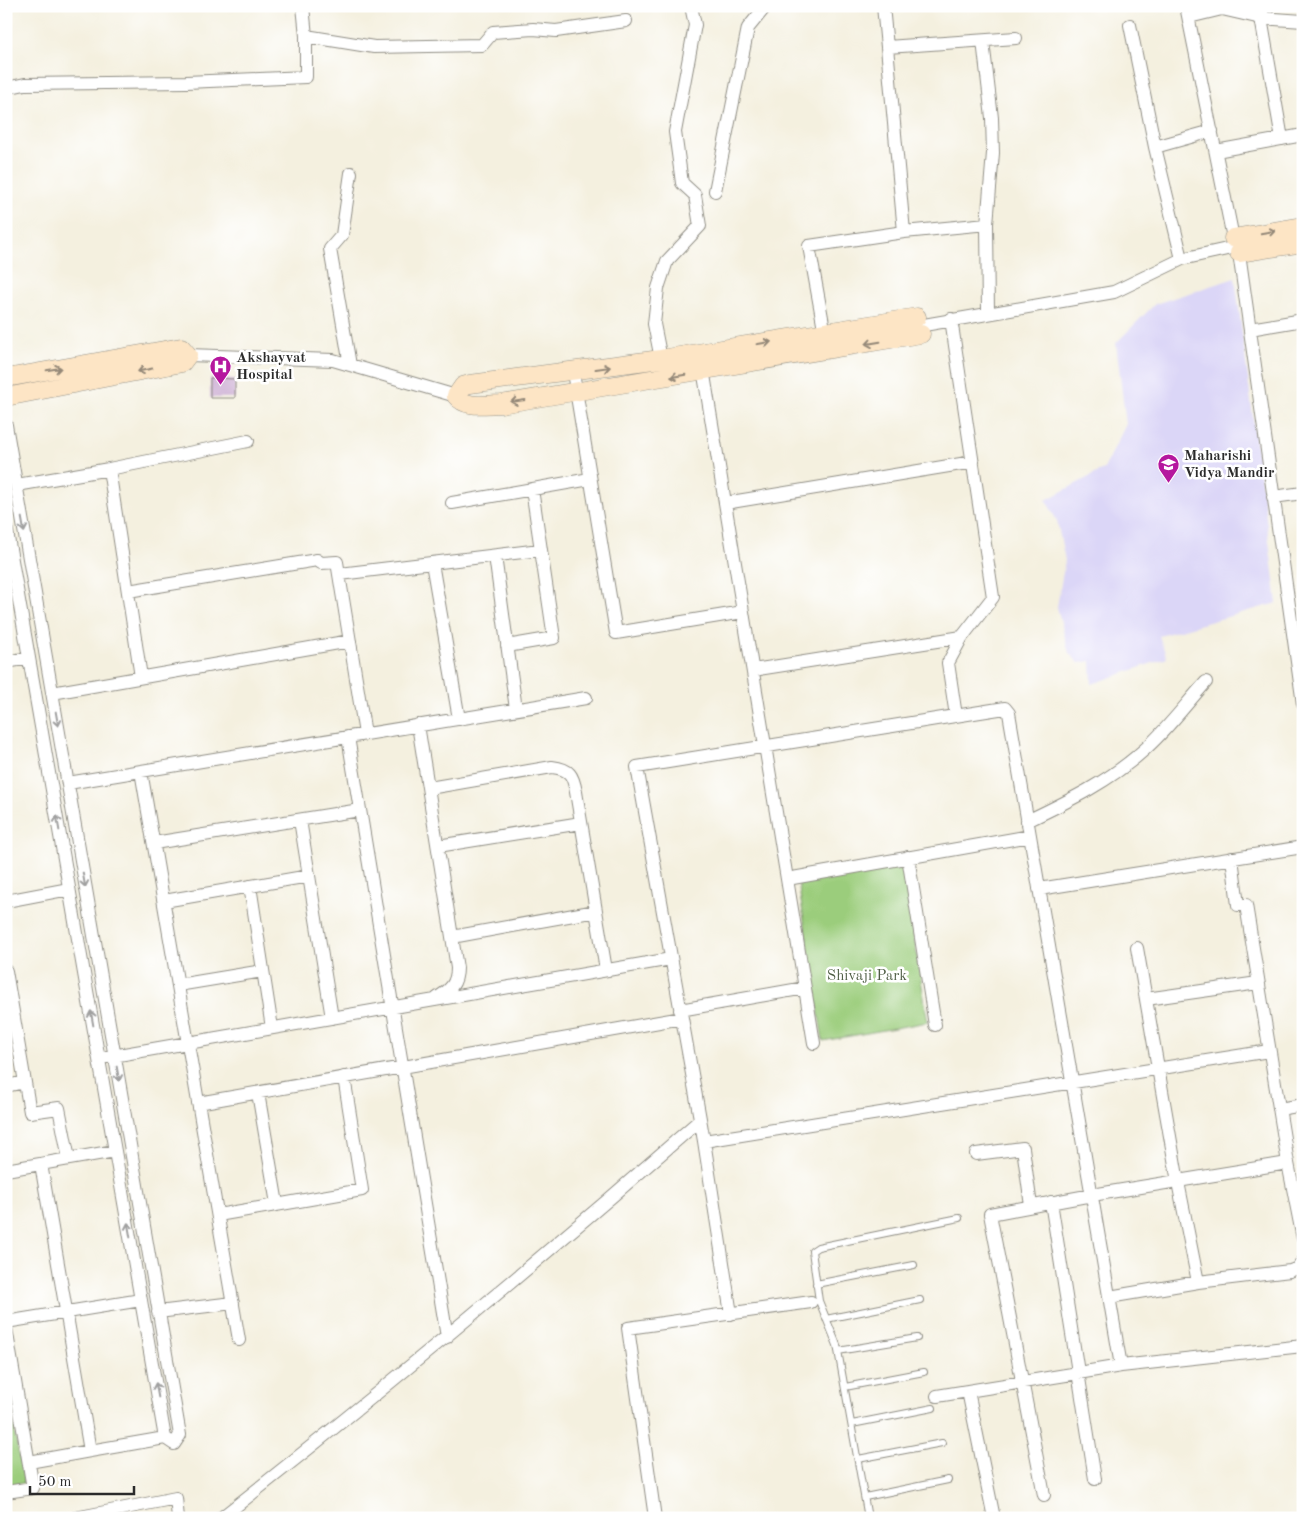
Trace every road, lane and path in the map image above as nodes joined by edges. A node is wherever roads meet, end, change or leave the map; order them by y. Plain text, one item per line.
1 (303, 6) edge
2 (691, 6) edge
3 (766, 6) edge
4 (883, 6) edge
5 (1187, 12) edge
6 (1262, 12) edge
7 (626, 21) dead end
8 (1303, 21) edge
9 (1130, 25) dead end
10 (306, 36) junction
11 (1016, 38) dead end
12 (983, 42) junction
13 (887, 47) junction
14 (6, 88) edge
15 (1212, 131) junction
16 (1303, 135) edge
17 (1282, 139) junction
18 (1155, 147) junction
19 (1216, 151) junction
20 (352, 173) dead end
21 (715, 191) dead end
22 (987, 224) junction
23 (1303, 226) edge
24 (904, 232) junction
25 (1303, 243) edge
26 (1236, 246) junction
27 (1182, 259) junction
28 (988, 312) junction
29 (951, 318) junction
30 (1303, 320) edge
31 (921, 325) junction
32 (1250, 329) junction
33 (825, 334) junction
34 (700, 353) junction
35 (188, 354) junction
36 (661, 359) junction
37 (350, 365) junction
38 (573, 372) junction
39 (703, 372) junction
40 (6, 378) edge
41 (576, 393) junction
42 (456, 396) junction
43 (6, 397) edge
44 (6, 425) edge
45 (248, 441) dead end
46 (973, 462) junction
47 (109, 469) junction
48 (590, 480) junction
49 (17, 485) junction
50 (532, 489) junction
51 (1303, 493) edge
52 (1274, 497) junction
53 (452, 503) dead end
54 (725, 503) junction
55 (6, 526) edge
56 (540, 550) junction
57 (494, 556) junction
58 (432, 563) junction
59 (340, 574) junction
60 (128, 591) junction
61 (743, 612) junction
62 (962, 637) junction
63 (350, 640) junction
64 (507, 646) junction
65 (29, 658) junction
66 (6, 662) edge
67 (752, 670) junction
68 (141, 677) junction
69 (1206, 682) dead end
70 (52, 693) junction
71 (586, 698) dead end
72 (1303, 704) edge
73 (516, 709) junction
74 (956, 716) junction
75 (459, 719) junction
76 (418, 725) junction
77 (365, 734) junction
78 (348, 737) junction
79 (765, 746) junction
80 (141, 771) junction
81 (68, 783) junction
82 (429, 788) junction
83 (360, 810) junction
84 (300, 820) junction
85 (1027, 821) junction
86 (581, 822) junction
87 (1030, 836) junction
88 (154, 843) junction
89 (438, 846) junction
90 (1303, 847) edge
91 (908, 857) junction
92 (1232, 858) junction
93 (310, 876) junction
94 (787, 878) junction
95 (250, 886) junction
96 (70, 889) junction
97 (1039, 889) junction
98 (6, 901) edge
99 (164, 901) junction
100 (596, 911) junction
101 (452, 937) junction
102 (1137, 948) dead end
103 (671, 959) junction
104 (606, 970) junction
105 (6, 971) edge
106 (263, 971) junction
107 (1258, 983) junction
108 (178, 985) junction
109 (805, 988) junction
110 (1146, 999) junction
111 (433, 1000) junction
112 (392, 1007) junction
113 (681, 1014) junction
114 (332, 1018) junction
115 (935, 1025) dead end
116 (11, 1026) edge
117 (272, 1028) junction
118 (188, 1043) junction
119 (814, 1043) dead end
120 (1269, 1050) junction
121 (114, 1056) junction
122 (99, 1058) junction
123 (402, 1067) junction
124 (1157, 1068) junction
125 (344, 1078) junction
126 (25, 1082) junction
127 (1072, 1082) junction
128 (6, 1086) edge
129 (258, 1093) junction
130 (198, 1103) junction
131 (1303, 1105) edge
132 (1279, 1108) junction
133 (700, 1120) junction
134 (704, 1140) junction
135 (115, 1151) junction
136 (976, 1154) dead end
137 (69, 1159) junction
138 (1288, 1163) junction
139 (40, 1164) junction
140 (6, 1170) edge
141 (1178, 1182) junction
142 (1092, 1195) junction
143 (1051, 1202) junction
144 (277, 1204) junction
145 (1031, 1206) junction
146 (218, 1215) junction
147 (959, 1218) dead end
148 (1303, 1239) edge
149 (1303, 1262) edge
150 (914, 1265) dead end
151 (1198, 1282) junction
152 (816, 1284) junction
153 (1109, 1297) junction
154 (141, 1300) junction
155 (920, 1300) dead end
156 (815, 1302) junction
157 (233, 1303) junction
158 (65, 1312) junction
159 (158, 1312) junction
160 (731, 1314) junction
161 (826, 1318) junction
162 (6, 1322) edge
163 (6, 1328) edge
164 (447, 1338) junction
165 (918, 1338) dead end
166 (239, 1340) dead end
167 (1303, 1346) edge
168 (838, 1351) junction
169 (1121, 1366) junction
170 (924, 1372) dead end
171 (1078, 1373) junction
172 (10, 1377) edge
173 (1022, 1382) junction
174 (845, 1387) junction
175 (968, 1391) junction
176 (935, 1402) joint
177 (852, 1424) junction
178 (165, 1438) junction
179 (942, 1443) dead end
180 (90, 1451) junction
181 (858, 1459) junction
182 (29, 1462) junction
183 (1096, 1479) dead end
184 (948, 1480) dead end
185 (6, 1492) edge
186 (1044, 1495) dead end
187 (865, 1497) junction
188 (75, 1518) edge
189 (178, 1518) edge
190 (221, 1518) edge
191 (655, 1518) edge
192 (868, 1518) edge
193 (994, 1518) edge

1 - 10 street
2 - 36 street
3 - 21 street
4 - 13 street
5 - 6 street
5 - 15 street
6 - 8 street
6 - 17 street
7 - 10 street
9 - 18 street
10 - 14 street
11 - 12 street
12 - 13 street
12 - 22 street
13 - 24 street
15 - 18 street
15 - 19 street
16 - 17 street
17 - 19 street
18 - 27 street
19 - 26 street
20 - 37 street
22 - 24 street
22 - 28 street
26 -> 23 street
24 - 33 street
25 - 26 street
26 - 27 street
26 - 32 street
27 - 28 street
28 - 29 street
29 - 31 street
29 - 46 street
30 - 32 street
31 - 33 street
31 -> 39 street
32 - 52 street
34 -> 33 street
34 - 36 street
34 - 39 street
35 - 37 street
40 -> 35 street
35 -> 43 street
38 -> 36 street
37 - 42 street
38 - 41 street
38 - 42 street
39 -> 41 street
39 - 54 street
41 -> 42 street
41 - 48 street
44 - 49 street
45 - 47 street
46 - 54 street
46 - 62 street
47 - 49 street
47 - 60 street
48 - 50 street
48 - 61 street
49 -> 70 street
50 - 53 street
50 - 56 street
51 - 52 street
52 - 72 street
54 - 61 street
55 - 65 street
56 - 57 street
56 - 64 street
57 - 58 street
57 - 64 street
58 - 59 street
58 - 75 street
59 - 60 street
59 - 63 street
60 - 68 street
61 - 67 street
62 - 67 street
62 - 74 street
63 - 68 street
63 - 77 street
64 - 73 street
65 - 66 street
96 -> 65 street
67 - 79 street
68 - 70 street
69 - 85 street
70 -> 81 street
71 - 73 street
73 - 75 street
74 - 79 street
74 - 85 street
75 - 76 street
76 - 77 street
76 - 82 street
77 - 78 street
78 - 80 street
78 - 83 street
79 - 94 street
79 - 103 street
80 - 81 street
80 - 88 street
81 -> 121 street
82 - 86 street
82 - 89 street
83 - 84 street
83 - 112 street
84 - 88 street
84 - 93 street
85 - 87 street
86 - 89 street
86 - 100 street
87 - 91 street
87 - 97 street
88 - 99 street
89 - 101 street
90 - 92 street
91 - 94 street
91 - 115 street
92 - 97 street
92 - 107 street
93 - 95 street
93 - 114 street
94 - 109 street
95 - 99 street
95 - 106 street
96 - 98 street
122 -> 96 street
97 - 127 street
99 - 108 street
100 - 101 street
100 - 104 street
101 - 111 street
102 - 110 street
103 - 104 street
103 - 113 street
104 - 111 street
105 - 116 street
106 - 108 street
106 - 117 street
107 - 110 street
107 - 120 street
108 - 118 street
109 - 113 street
109 - 119 street
110 - 124 street
111 - 112 street
112 - 114 street
112 - 123 street
113 - 123 street
113 - 133 street
114 - 117 street
116 - 126 street
117 - 118 street
118 - 121 street
118 - 130 street
120 - 124 street
120 - 132 street
121 - 122 street
121 -> 159 street
122 - 135 street
123 - 125 street
123 - 164 street
124 - 127 street
124 - 141 street
125 - 129 street
125 - 144 street
126 - 128 street
126 - 137 street
127 - 134 street
127 - 142 street
129 - 130 street
129 - 144 street
130 - 146 street
131 - 132 street
132 - 138 street
133 - 134 street
133 - 164 street
134 - 160 street
135 - 137 street
154 -> 135 street
136 - 145 street
137 - 139 street
138 - 141 street
138 - 148 street
139 - 140 street
139 - 158 street
141 - 142 street
141 - 151 street
142 - 143 street
142 - 153 street
143 - 145 street
143 - 171 street
144 - 146 street
145 - 173 street
146 - 157 street
147 - 152 lane
149 - 151 street
150 - 152 lane
151 - 153 street
152 - 156 lane
153 - 169 street
154 - 158 street
178 -> 154 street
155 - 161 lane
156 - 160 street
156 - 161 lane
157 - 159 street
157 - 166 street
158 - 162 street
158 - 180 street
159 - 178 street
160 - 191 street
161 - 168 lane
163 - 172 street
164 - 190 street
165 - 168 lane
167 - 169 street
168 - 174 lane
169 - 171 street
170 - 174 lane
171 - 173 street
171 - 183 street
172 - 182 street
173 - 175 street
173 - 186 street
174 - 177 lane
175 - 176 street
175 - 193 street
176 - 177 lane
177 - 181 lane
178 - 180 street
179 - 181 lane
180 - 182 street
181 - 187 lane
182 - 185 street
184 - 187 lane
187 - 192 lane
188 - 189 street

